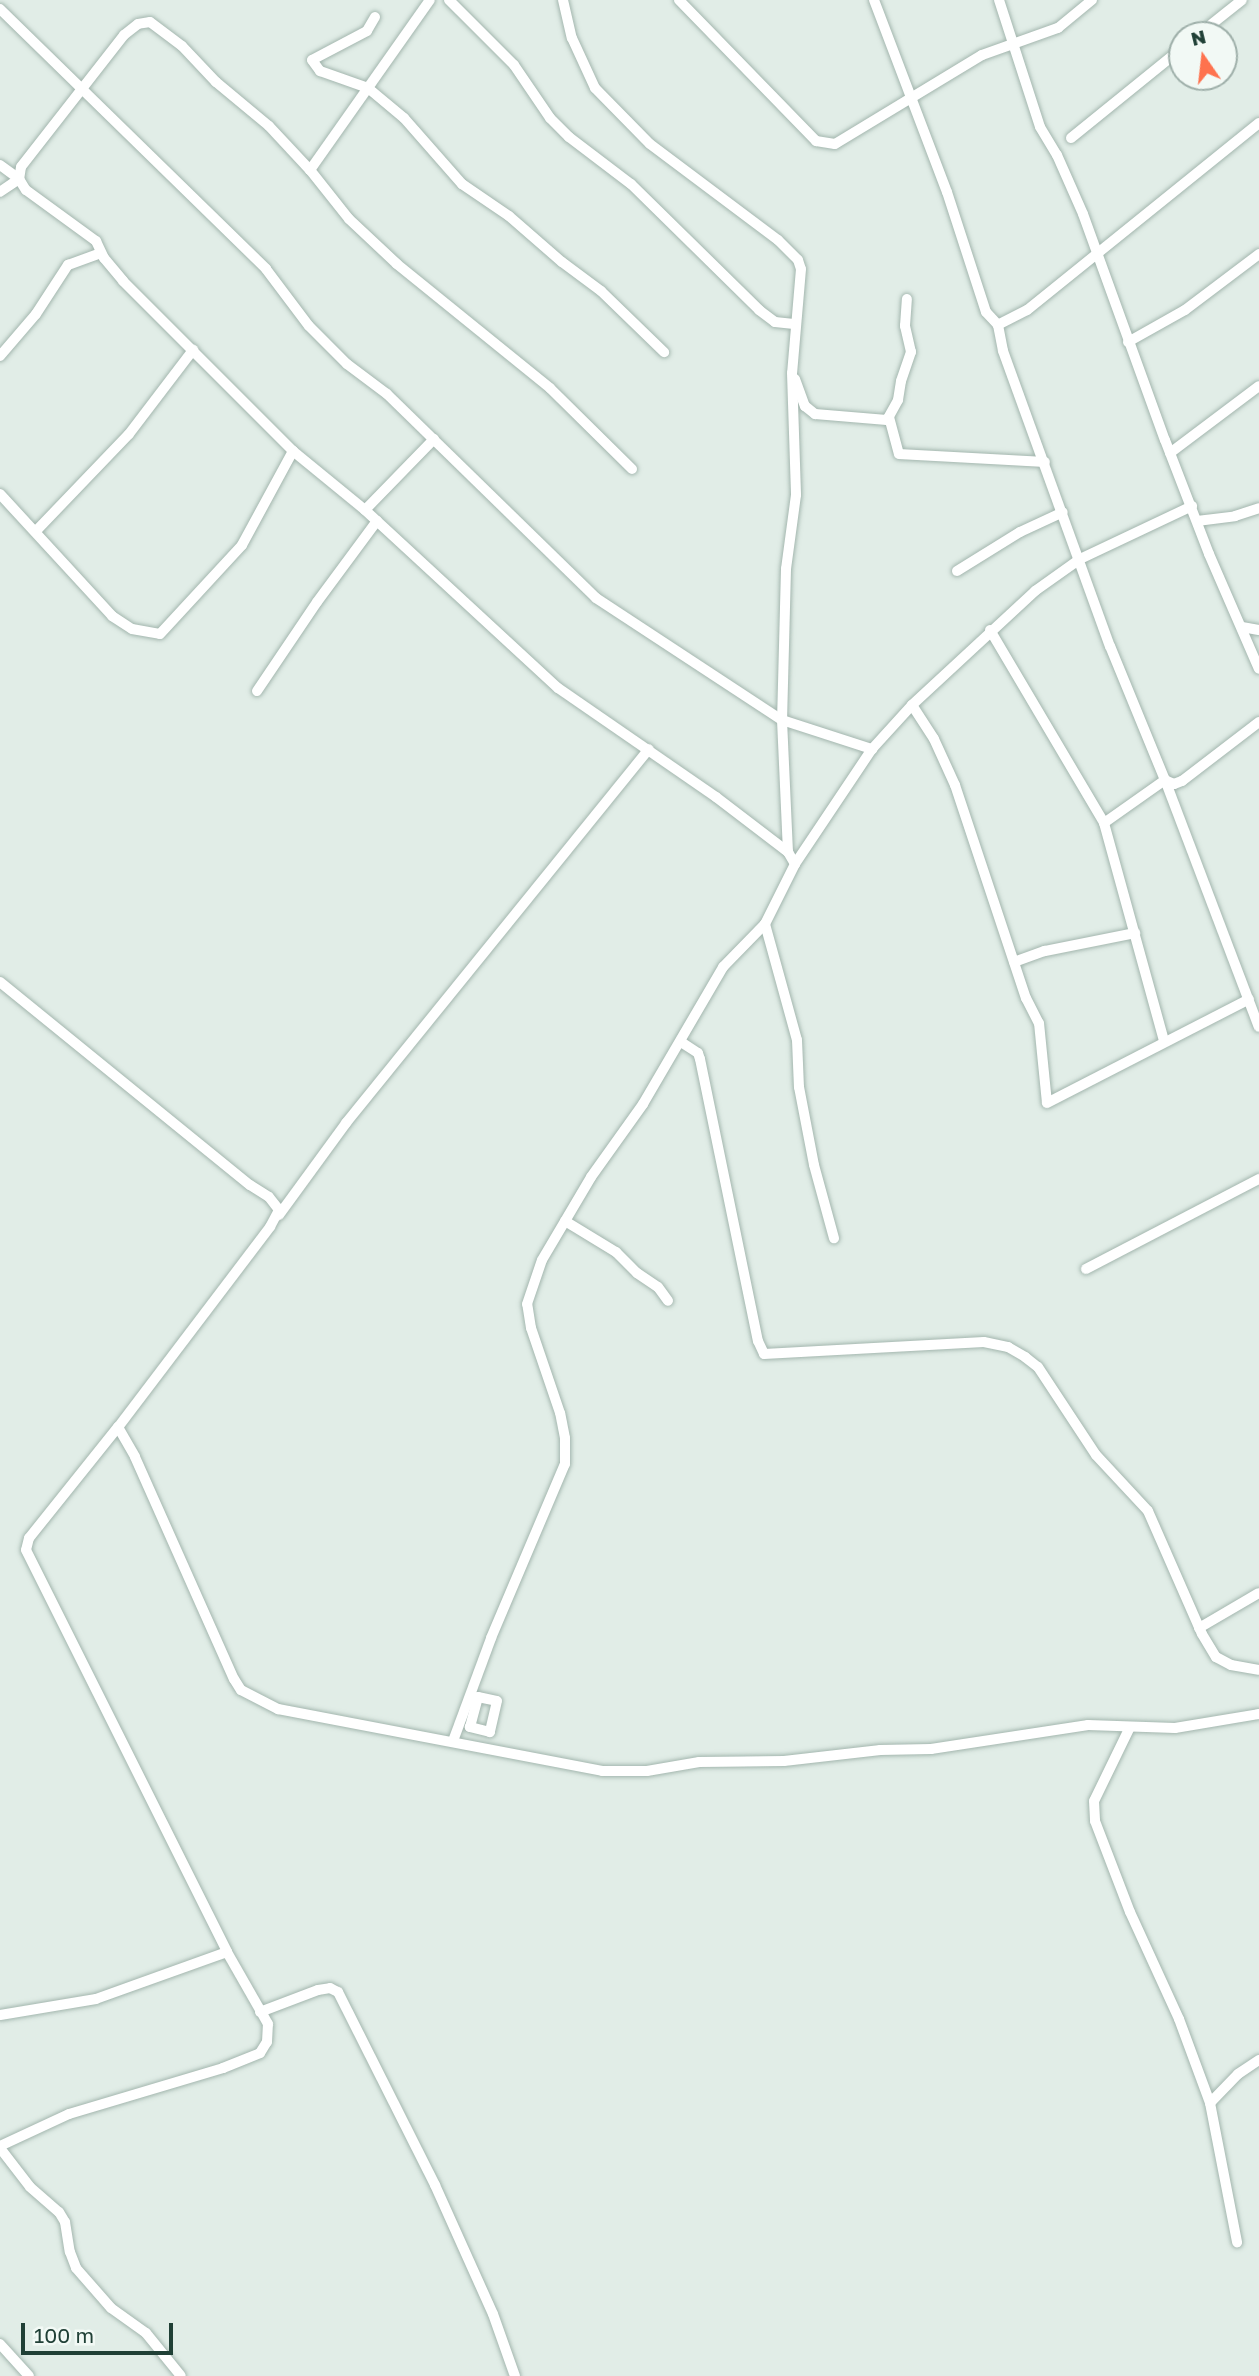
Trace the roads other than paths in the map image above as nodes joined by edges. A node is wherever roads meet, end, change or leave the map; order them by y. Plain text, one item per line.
1 (430, 0) edge
2 (449, 0) edge
3 (563, 0) edge
4 (679, 0) edge
5 (874, 0) edge
6 (999, 0) edge
7 (1093, 0) edge
8 (1242, 0) edge
9 (0, 9) edge
10 (375, 17) dead end
11 (1216, 21) edge
12 (1013, 42) junction
13 (1168, 59) edge
14 (368, 88) junction
15 (81, 89) junction
16 (911, 98) junction
17 (1259, 123) edge
18 (1071, 138) dead end
19 (0, 165) edge
20 (310, 170) junction
21 (19, 178) junction
22 (0, 192) edge
23 (1098, 252) junction
24 (101, 253) junction
25 (1259, 254) edge
26 (907, 299) dead end
27 (794, 324) junction
28 (998, 325) junction
29 (1129, 341) junction
30 (193, 350) junction
31 (664, 352) dead end
32 (0, 356) edge
33 (792, 369) junction
34 (1259, 386) edge
35 (889, 417) junction
36 (434, 439) junction
37 (293, 451) junction
38 (1170, 453) junction
39 (1045, 462) junction
40 (632, 469) dead end
41 (0, 494) edge
42 (1192, 506) junction
43 (1259, 508) edge
44 (365, 510) junction
45 (1063, 512) junction
46 (377, 521) junction
47 (1197, 521) junction
48 (36, 531) junction
49 (1080, 559) junction
50 (957, 571) dead end
51 (1242, 627) junction
52 (990, 630) junction
53 (1259, 631) edge
54 (1251, 646) junction
55 (1259, 669) edge
56 (257, 691) dead end
57 (912, 705) junction
58 (782, 720) junction
59 (1259, 722) edge
60 (872, 748) junction
61 (649, 749) junction
62 (1165, 780) junction
63 (1104, 823) junction
64 (788, 852) junction
65 (795, 864) junction
66 (765, 924) junction
67 (1136, 933) junction
68 (1014, 962) junction
69 (0, 982) edge
70 (1249, 999) junction
71 (1259, 1027) edge
72 (1164, 1041) junction
73 (681, 1042) junction
74 (1259, 1179) edge
75 (277, 1217) junction
76 (565, 1220) junction
77 (834, 1238) dead end
78 (1086, 1269) dead end
79 (668, 1301) dead end
80 (118, 1427) junction
81 (1259, 1593) edge
82 (1199, 1628) junction
83 (1259, 1670) edge
84 (1259, 1714) edge
85 (1130, 1727) junction
86 (453, 1741) junction
87 (227, 1952) junction
88 (260, 2012) junction
89 (0, 2015) edge
90 (1259, 2060) edge
91 (1210, 2103) junction
92 (0, 2147) edge
93 (1237, 2242) dead end
94 (0, 2344) edge
95 (29, 2376) edge
96 (181, 2376) edge
97 (514, 2376) edge

1 - 14 street
2 - 27 street
3 - 27 street
4 - 16 street
5 - 16 street
6 - 12 street
7 - 12 street
8 - 11 street
9 - 15 street
10 - 14 street
12 - 16 street
12 - 23 street
13 - 18 street
14 - 20 street
14 - 31 street
15 - 20 street
15 - 21 street
15 - 36 street
16 - 28 street
17 - 23 street
19 - 21 street
20 - 40 street
21 - 22 street
21 - 24 street
23 - 28 street
23 - 29 street
24 - 30 street
24 - 32 street
25 - 29 street
26 - 35 street
27 - 33 street
28 - 39 street
29 - 38 street
30 - 37 street
30 - 48 street
33 - 35 street
33 - 58 street
34 - 38 street
35 - 39 street
36 - 44 street
36 - 58 street
37 - 44 street
37 - 48 street
38 - 42 street
39 - 45 street
41 - 48 street
42 - 47 street
42 - 49 street
43 - 47 street
44 - 46 street
45 - 49 street
45 - 50 street
46 - 56 street
46 - 61 street
47 - 51 street
49 - 52 street
49 - 62 street
51 - 53 street
51 - 54 street
52 - 57 street
52 - 63 street
53 - 54 street
54 - 55 street
57 - 60 street
57 - 68 street
58 - 60 street
58 - 64 street
59 - 62 street
60 - 65 street
61 - 64 street
61 - 75 street
62 - 63 street
62 - 70 street
63 - 67 street
64 - 65 street
65 - 66 street
66 - 73 street
66 - 77 street
67 - 68 street
67 - 72 street
68 - 72 street
69 - 75 street
70 - 71 street
70 - 72 street
73 - 76 street
73 - 82 street
74 - 78 street
75 - 80 street
76 - 79 street
76 - 86 street
80 - 86 street
80 - 87 street
81 - 82 street
82 - 83 street
84 - 85 street
85 - 86 street
85 - 91 street
87 - 88 street
87 - 89 street
88 - 92 street
88 - 97 street
90 - 91 street
91 - 93 street
92 - 96 street
94 - 95 street

